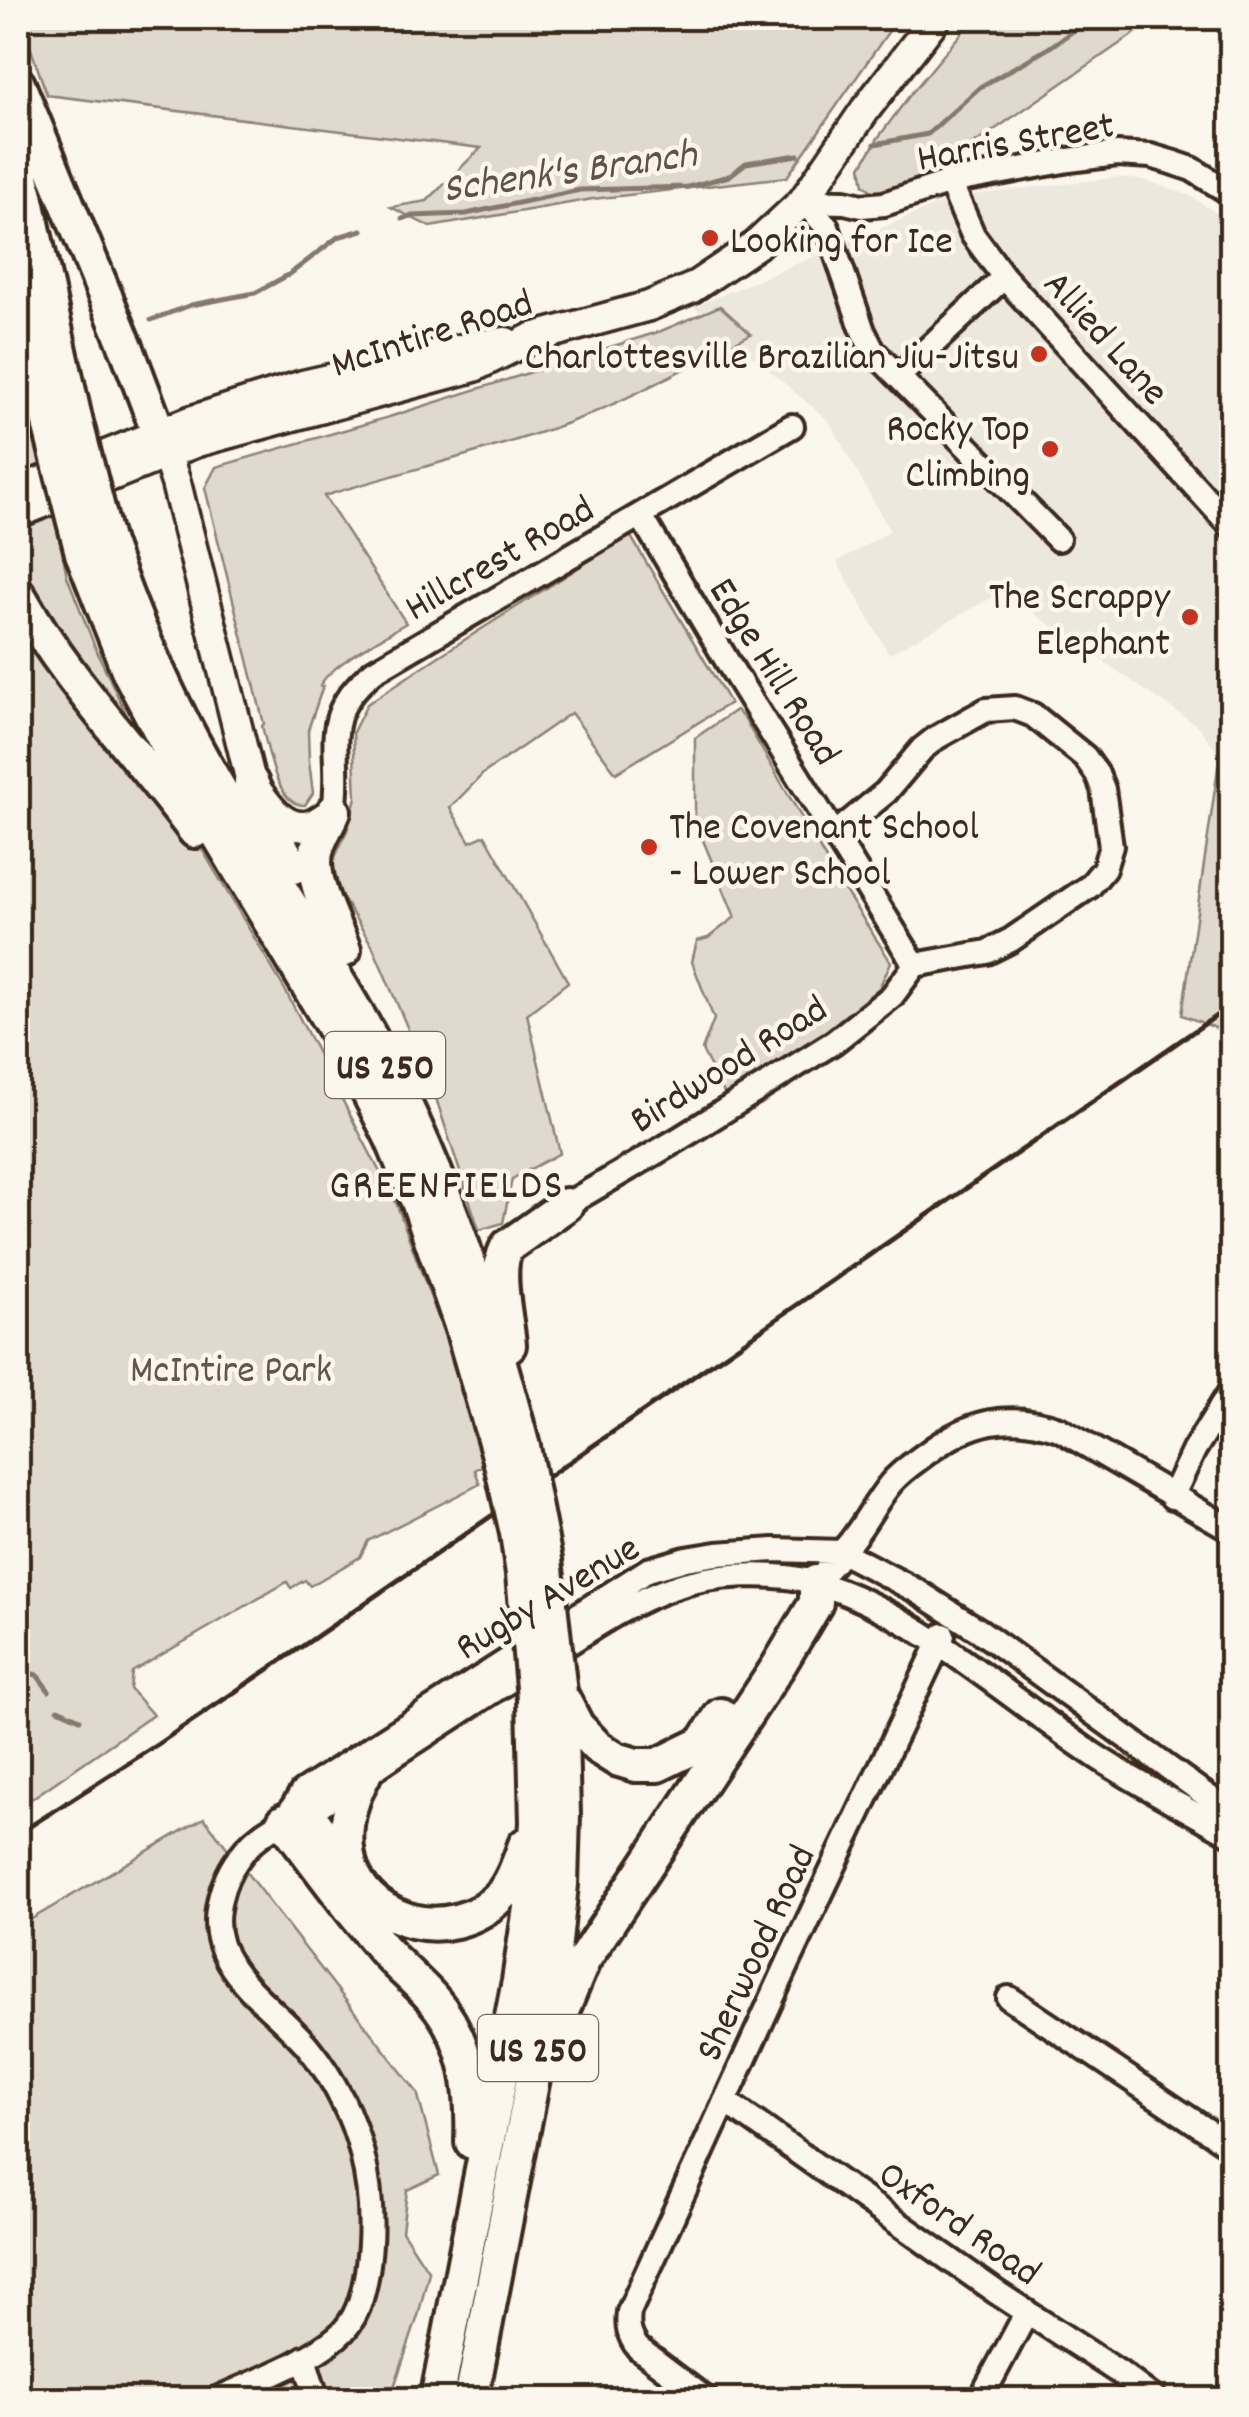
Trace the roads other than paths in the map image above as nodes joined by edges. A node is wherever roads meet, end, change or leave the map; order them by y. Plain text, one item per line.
1 (936, 18) edge
2 (18, 84) edge
3 (18, 159) edge
4 (950, 182) junction
5 (1232, 194) edge
6 (804, 200) junction
7 (18, 277) edge
8 (1004, 277) junction
9 (898, 376) junction
10 (63, 423) junction
11 (792, 426) dead end
12 (162, 443) junction
13 (18, 491) edge
14 (18, 513) edge
15 (641, 516) junction
16 (1232, 527) edge
17 (1058, 539) dead end
18 (94, 546) junction
19 (18, 594) edge
20 (251, 782) junction
21 (334, 811) junction
22 (834, 834) junction
23 (264, 887) junction
24 (344, 950) junction
25 (915, 965) junction
26 (420, 1134) junction
27 (566, 1204) joint
28 (1232, 1389) edge
29 (512, 1404) junction
30 (512, 1453) junction
31 (1172, 1497) junction
32 (1232, 1530) edge
33 (842, 1552) junction
34 (816, 1582) junction
35 (954, 1613) junction
36 (939, 1644) junction
37 (547, 1696) junction
38 (364, 1776) junction
39 (538, 1802) junction
40 (1232, 1814) edge
41 (295, 1817) junction
42 (1232, 1835) edge
43 (358, 1884) junction
44 (1009, 1998) dead end
45 (533, 2078) junction
46 (725, 2102) junction
47 (1232, 2147) edge
48 (458, 2292) junction
49 (1026, 2312) junction
50 (304, 2358) junction
51 (215, 2400) edge
52 (317, 2400) edge
53 (437, 2400) edge
54 (471, 2400) edge
55 (706, 2400) edge
56 (980, 2400) edge
57 (1156, 2400) edge

1 - 6 main road, McIntire Road
2 - 12 highway
3 - 10 highway, US 250
4 - 5 street, Harris Street
4 - 6 street, Harris Street
4 - 8 street, Allied Lane
6 - 9 street
6 - 12 main road, McIntire Road
7 - 10 highway, US 250
8 - 9 street
8 - 16 street, Allied Lane
9 - 17 street
10 - 18 highway, US 250, bridge
11 - 15 street, Hillcrest Road
12 - 13 main road
12 - 14 main road
12 - 20 main road
15 - 21 street, Hillcrest Road
15 - 22 street, Edge Hill Road
18 - 23 highway, US 250
18 - 23 highway, US 250
19 - 23 highway
20 - 21 main road
20 - 24 highway
21 - 24 highway
22 - 25 street, Edge Hill Road
22 - 25 street
23 - 26 highway, US 250
23 - 30 highway, US 250
24 - 26 highway
25 - 27 street, Birdwood Road
26 - 29 highway, US 250
27 - 29 highway
28 - 31 street
29 - 30 highway, US 250
30 - 37 highway, US 250, bridge
30 - 37 highway, US 250, bridge
31 - 32 street
31 - 33 street
33 - 34 street
33 - 35 street, Rugby Avenue
33 - 41 street, Rugby Avenue
34 - 36 street, Rugby Avenue
34 - 37 highway
34 - 38 street, Rugby Avenue
34 - 45 highway
35 - 36 street, Sherwood Road
35 - 40 street, Rugby Avenue
36 - 42 street, Rugby Avenue
36 - 46 street, Sherwood Road
37 - 39 highway, US 250
37 - 45 highway, US 250
38 - 41 street, Rugby Avenue
38 - 43 highway
39 - 43 highway
39 - 48 highway, US 250
41 - 43 highway
41 - 48 highway
41 - 50 street
44 - 47 street
45 - 54 highway, US 250
46 - 49 street, Oxford Road
46 - 55 street, Sherwood Road
48 - 53 highway, US 250
49 - 56 street
49 - 57 street, Oxford Road
50 - 51 street
50 - 52 street

